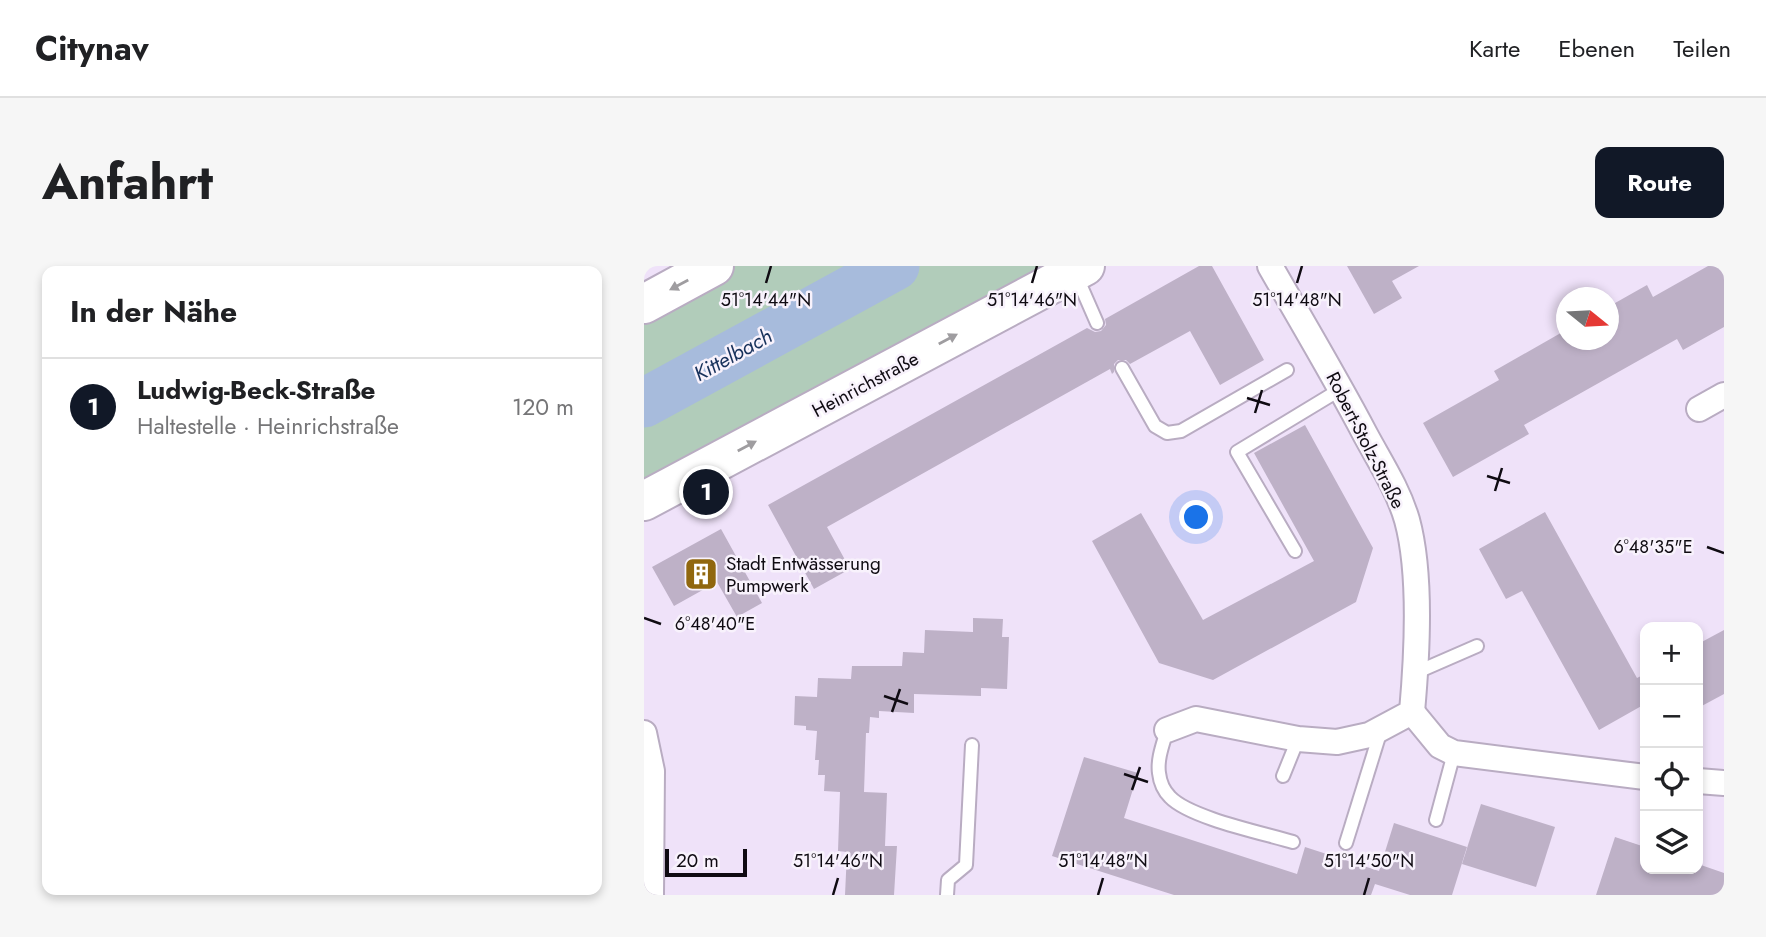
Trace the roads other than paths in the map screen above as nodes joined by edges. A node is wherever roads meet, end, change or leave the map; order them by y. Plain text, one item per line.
1 (714, 266) edge
2 (1270, 266) edge
3 (1080, 269) edge
4 (644, 304) edge
5 (1097, 323) dead end
6 (1122, 368) dead end
7 (1287, 370) dead end
8 (1341, 389) junction
9 (1724, 395) edge
10 (1699, 409) dead end
11 (644, 501) edge
12 (1294, 551) dead end
13 (1477, 646) dead end
14 (1415, 673) junction
15 (1412, 712) junction
16 (1382, 727) junction
17 (1167, 730) joint
18 (644, 733) edge
19 (1298, 739) junction
20 (972, 745) dead end
21 (1454, 753) junction
22 (1283, 776) dead end
23 (1640, 776) edge
24 (1703, 781) edge
25 (1724, 783) edge
26 (1436, 820) dead end
27 (1293, 842) dead end
28 (1346, 843) dead end
29 (651, 895) edge
30 (947, 895) edge

1 -> 4 main road
2 - 8 street, Robert-Stolz-Straße
3 - 5 lane
11 -> 3 main road, Heinrichstraße
6 - 7 lane
8 - 12 lane
8 - 14 street, Robert-Stolz-Straße
9 - 10 street
13 - 14 lane
14 - 15 street, Robert-Stolz-Straße
15 - 16 street
15 - 21 street
16 - 19 street
16 - 28 lane
17 - 19 street
17 - 27 lane
18 - 29 street
19 - 22 lane
20 - 30 lane
21 - 23 street
21 - 26 lane
24 - 25 street

